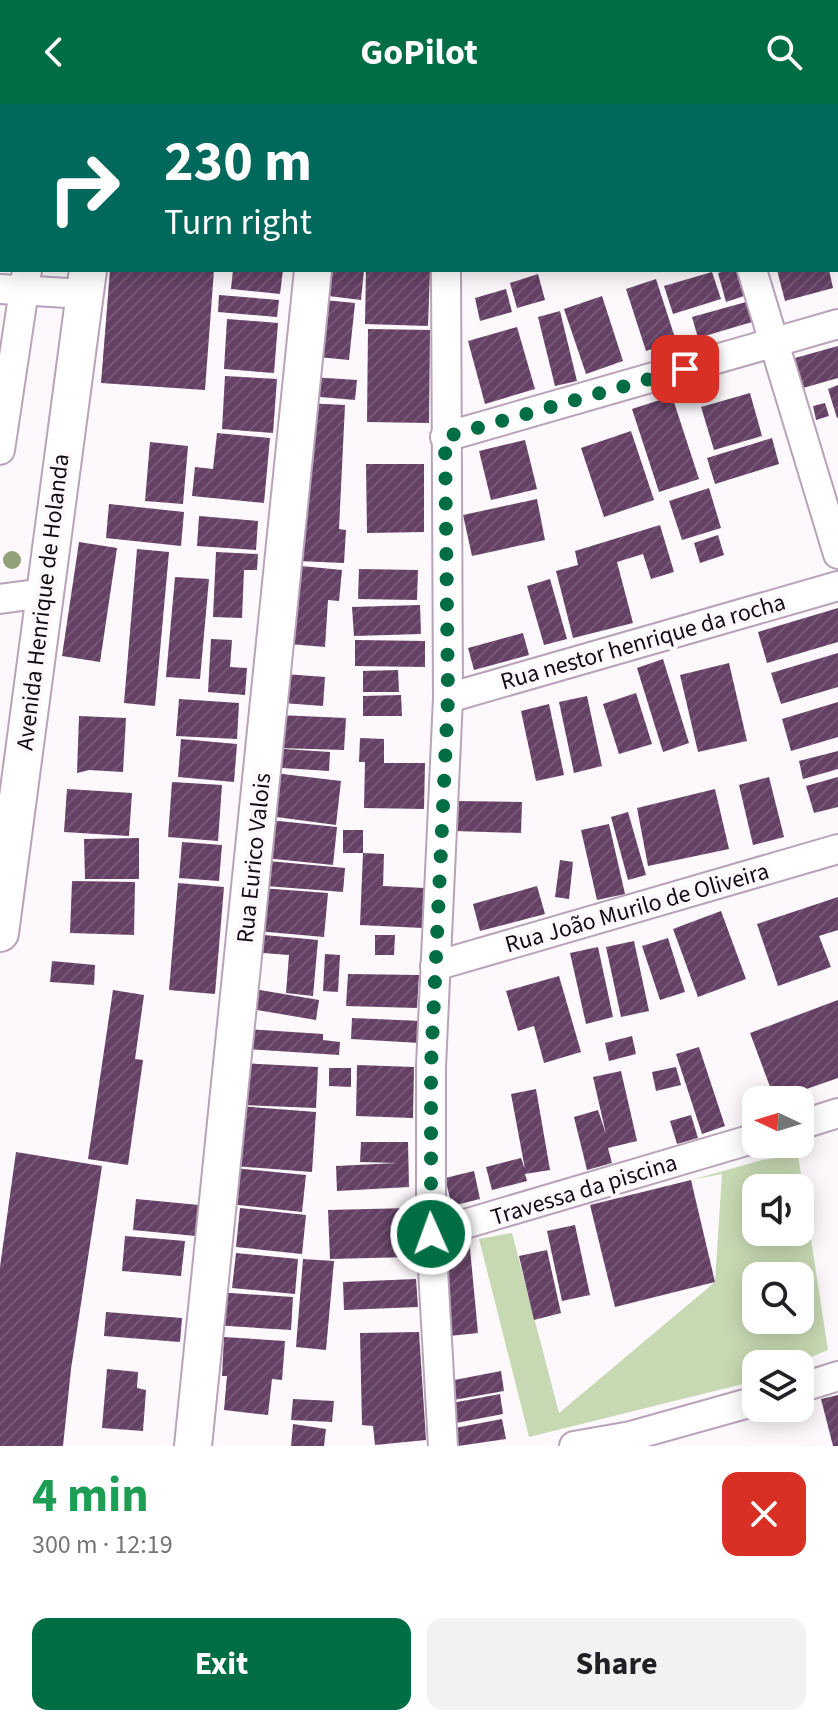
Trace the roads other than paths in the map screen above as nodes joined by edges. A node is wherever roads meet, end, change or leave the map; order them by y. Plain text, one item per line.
1 (313, 272) edge
2 (446, 272) edge
3 (753, 272) edge
4 (86, 282) edge
5 (17, 284) edge
6 (838, 324) edge
7 (775, 344) junction
8 (445, 437) junction
9 (0, 450) edge
10 (838, 554) edge
11 (838, 586) edge
12 (44, 593) junction
13 (0, 599) edge
14 (448, 698) junction
15 (838, 849) edge
16 (0, 933) edge
17 (435, 966) junction
18 (838, 1113) edge
19 (814, 1121) edge
20 (742, 1142) edge
21 (431, 1234) junction
22 (838, 1376) edge
23 (814, 1384) edge
24 (742, 1405) edge
25 (586, 1445) edge
26 (193, 1446) edge
27 (443, 1446) edge

1 - 26 main road, Rua Eurico Valois
2 - 8 street
3 - 7 street
4 - 5 street
4 - 12 main road, Avenida Henrique de Holanda
5 - 9 street
6 - 7 street
7 - 8 street
7 - 10 street
8 - 14 street
11 - 14 street, Rua nestor henrique da rocha
12 - 13 street
12 - 16 main road, Avenida Henrique de Holanda
14 - 17 street
15 - 17 street, Rua João Murilo de Oliveira
17 - 21 street
18 - 19 street
20 - 21 street, Travessa da piscina
21 - 27 street
22 - 23 street
24 - 25 street

